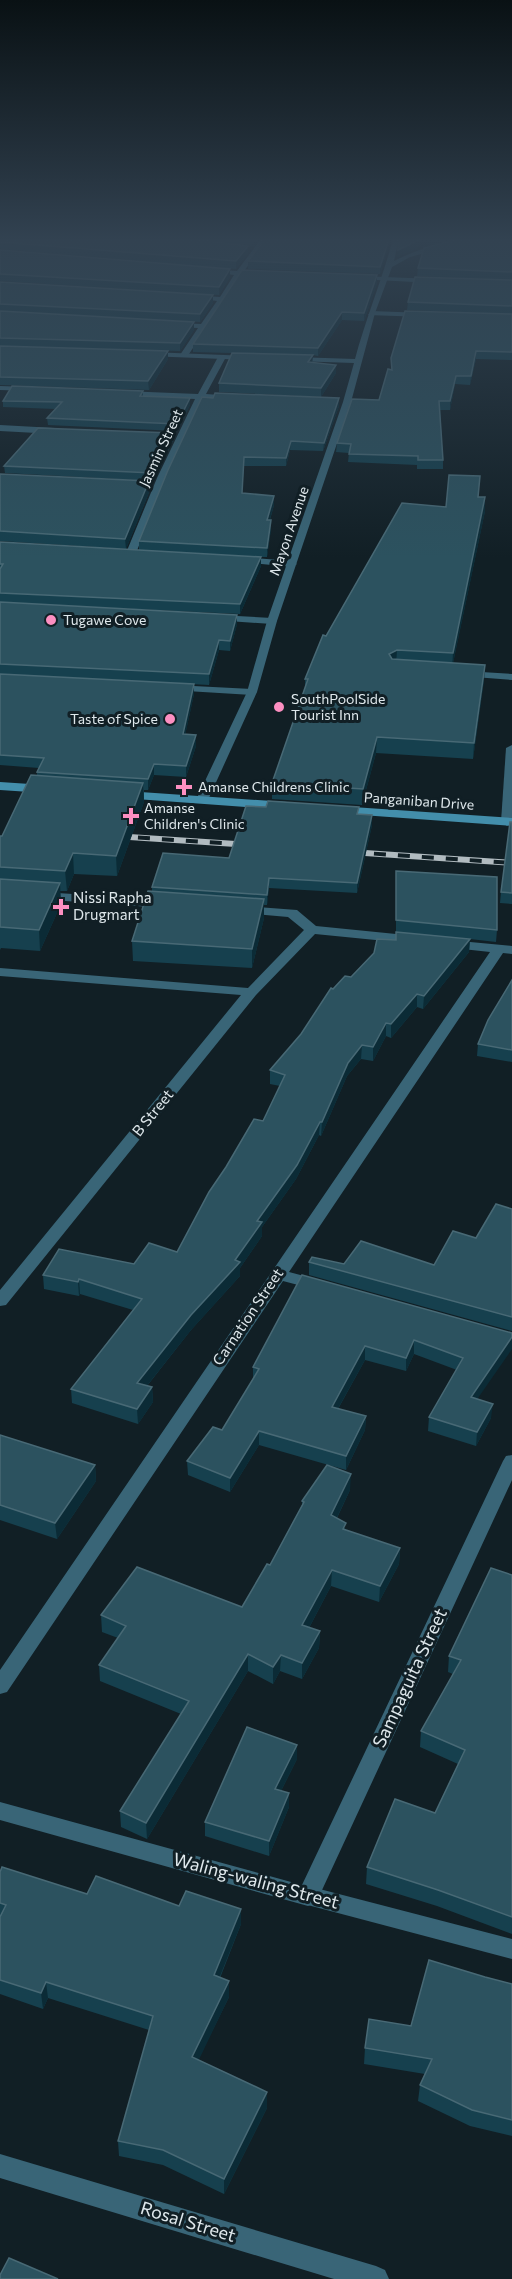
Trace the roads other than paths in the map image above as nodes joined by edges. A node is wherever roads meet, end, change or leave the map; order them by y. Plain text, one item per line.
1 (191, 345) edge
2 (362, 345) edge
3 (138, 354) edge
4 (184, 356) junction
5 (222, 357) junction
6 (256, 358) edge
7 (289, 359) edge
8 (357, 361) junction
9 (0, 388) edge
10 (35, 389) edge
11 (117, 393) edge
12 (199, 396) junction
13 (245, 398) edge
14 (336, 402) edge
15 (347, 402) junction
16 (0, 428) edge
17 (68, 431) edge
18 (169, 436) edge
19 (181, 436) junction
20 (146, 486) edge
21 (157, 486) junction
22 (120, 552) edge
23 (131, 553) junction
24 (142, 554) edge
25 (234, 560) edge
26 (292, 564) junction
27 (201, 618) edge
28 (272, 621) junction
29 (454, 674) edge
30 (512, 677) edge
31 (160, 687) edge
32 (252, 692) junction
33 (512, 748) edge
34 (0, 786) edge
35 (59, 790) edge
36 (119, 794) edge
37 (202, 800) junction
38 (296, 807) edge
39 (320, 808) edge
40 (510, 822) edge
41 (23, 894) edge
42 (175, 905) edge
43 (234, 909) edge
44 (312, 930) junction
45 (506, 950) edge
46 (0, 972) edge
47 (251, 992) junction
48 (277, 1274) junction
49 (333, 1290) edge
50 (0, 1301) edge
51 (512, 1461) edge
52 (0, 1686) edge
53 (0, 1811) edge
54 (308, 1896) junction
55 (512, 1949) edge
56 (0, 2166) edge
57 (376, 2279) edge

1 - 4 street
2 - 8 street, Mayon Avenue
3 - 4 street
4 - 5 street
5 - 6 street
5 - 12 street, Jasmin Street
7 - 8 street
8 - 15 street, Mayon Avenue
9 - 10 street
11 - 12 street
12 - 13 street
12 - 19 street, Jasmin Street
14 - 15 street
15 - 26 street, Mayon Avenue
16 - 17 street
18 - 19 street
19 - 21 street, Jasmin Street
20 - 21 street
21 - 23 street, Jasmin Street
22 - 23 street
23 - 24 street
25 - 26 street
26 - 28 street, Mayon Avenue
27 - 28 street
28 - 32 street, Mayon Avenue
29 - 30 street
31 - 32 street
32 - 37 street, Mayon Avenue
33 - 40 street
34 - 35 main road
36 - 37 main road
37 - 38 main road
39 - 40 main road, Panganiban Drive
41 - 42 street
43 - 44 street
44 - 45 street
44 - 47 street, B Street
45 - 48 street, Carnation Street
46 - 47 street
47 - 50 street, B Street
48 - 49 street
48 - 52 street, Carnation Street
51 - 54 street, Sampaguita Street
53 - 54 street, Waling-waling Street
54 - 55 street, Waling-waling Street
56 - 57 street, Rosal Street

